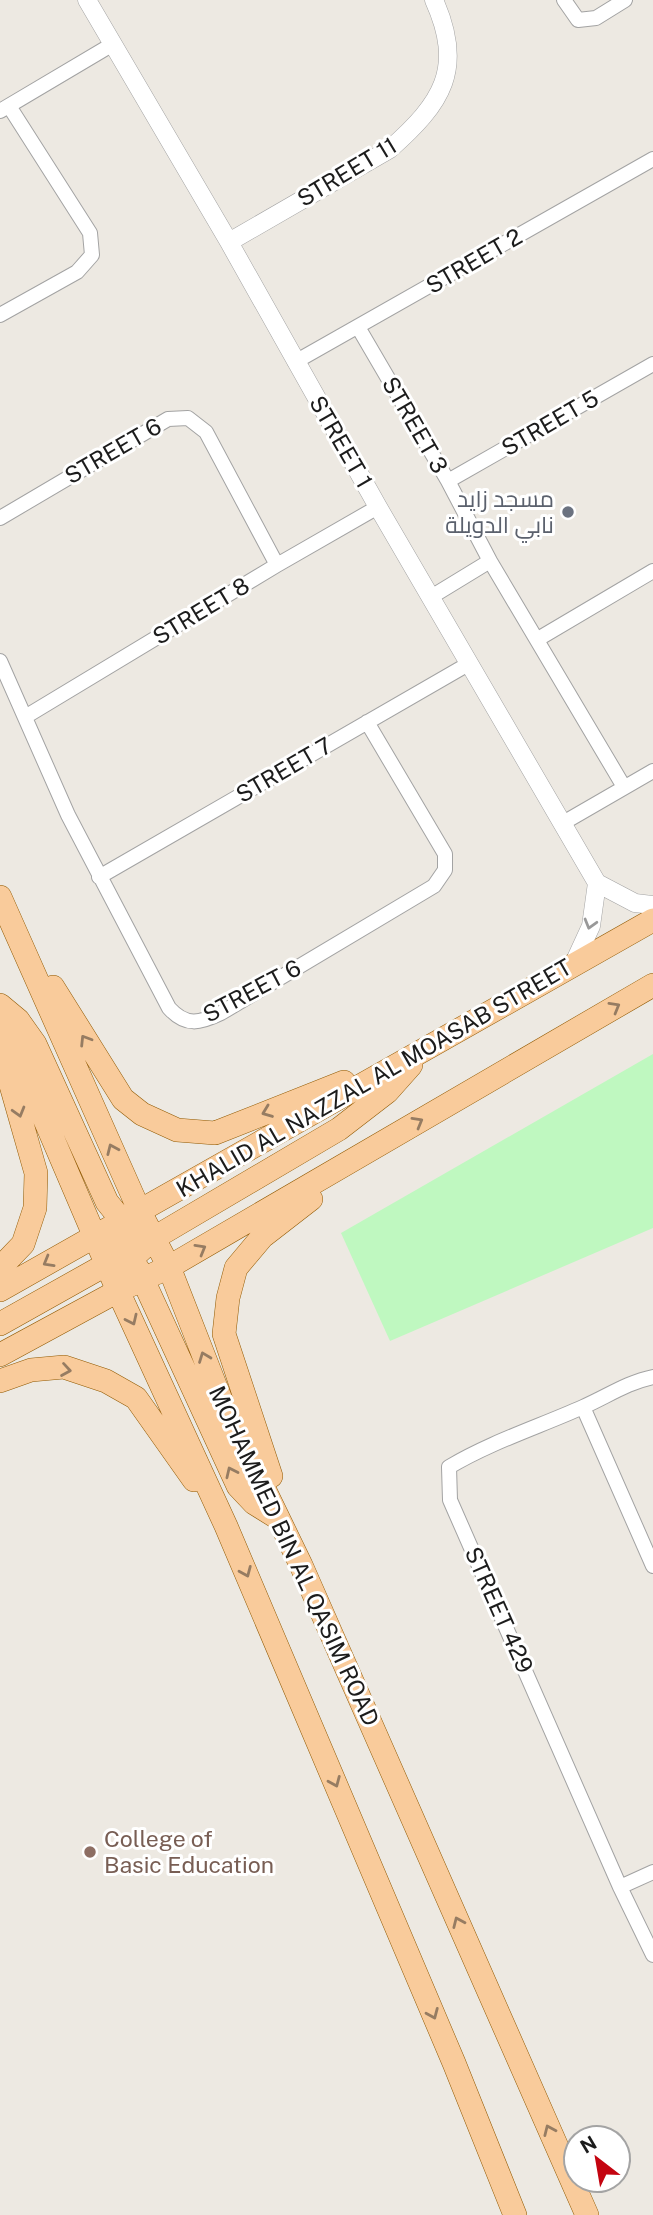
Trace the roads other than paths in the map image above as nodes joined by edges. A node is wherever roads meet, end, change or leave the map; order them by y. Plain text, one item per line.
1 (87, 0) edge
2 (434, 0) edge
3 (564, 0) edge
4 (625, 0) edge
5 (113, 44) junction
6 (5, 109) edge
7 (653, 159) edge
8 (229, 242) junction
9 (0, 315) edge
10 (358, 327) junction
11 (295, 362) junction
12 (653, 364) edge
13 (448, 481) junction
14 (378, 507) junction
15 (0, 518) edge
16 (490, 561) junction
17 (277, 565) junction
18 (653, 571) edge
19 (431, 597) junction
20 (538, 639) junction
21 (0, 661) edge
22 (470, 663) junction
23 (25, 717) junction
24 (367, 722) junction
25 (653, 771) edge
26 (624, 787) junction
27 (563, 823) junction
28 (99, 877) junction
29 (597, 883) junction
30 (3, 903) edge
31 (653, 905) edge
32 (653, 920) edge
33 (574, 963) junction
34 (653, 985) edge
35 (0, 1005) edge
36 (0, 1015) edge
37 (0, 1047) edge
38 (422, 1052) junction
39 (385, 1141) junction
40 (95, 1235) junction
41 (132, 1240) junction
42 (0, 1268) edge
43 (169, 1268) junction
44 (142, 1279) junction
45 (0, 1290) edge
46 (118, 1292) junction
47 (0, 1324) edge
48 (0, 1355) edge
49 (653, 1377) edge
50 (0, 1381) edge
51 (583, 1407) junction
52 (278, 1519) junction
53 (226, 1526) junction
54 (301, 1565) junction
55 (653, 1566) edge
56 (653, 1872) edge
57 (620, 1887) junction
58 (653, 1955) edge
59 (515, 2215) edge
60 (587, 2215) edge

1 - 5 street, STREET 1
2 - 8 street, STREET 11
3 - 4 street
5 - 6 street
5 - 8 street, STREET 1
6 - 9 street
7 - 10 street, STREET 2
8 - 11 street, STREET 1
10 - 11 street, STREET 2
10 - 13 street, STREET 3
11 - 14 street, STREET 1
12 - 13 street, STREET 5
13 - 16 street, STREET 3
14 - 17 street, STREET 8
14 - 19 street, STREET 1
15 - 17 street, STREET 6
16 - 19 street
16 - 20 street, STREET 3
17 - 23 street, STREET 8
18 - 20 street
19 - 22 street, STREET 1
20 - 26 street, STREET 3
21 - 23 street, STREET 6
22 - 24 street, STREET 7
22 - 27 street, STREET 1
23 - 28 street, STREET 6
24 - 28 street, STREET 7
24 - 28 street, STREET 6
25 - 26 street
26 - 27 street
27 - 29 street, STREET 1
29 - 31 street
29 -> 33 street
38 -> 30 main road
41 -> 30 main road, MOHAMMED BIN AL QASIM ROAD
32 - 33 main road, KHALID AL NAZZAL AL MOASAB STREET
33 - 38 main road, KHALID AL NAZZAL AL MOASAB STREET
39 -> 34 main road
35 - 41 main road
36 - 40 main road
37 -> 42 main road
38 - 41 main road
43 -> 39 main road
39 - 54 main road
40 - 41 main road
40 -> 45 main road
41 - 43 main road, MOHAMMED BIN AL QASIM ROAD
41 - 44 main road
41 - 46 main road
41 - 47 main road
43 - 44 main road
52 -> 43 main road, MOHAMMED BIN AL QASIM ROAD
44 - 46 main road
52 -> 44 main road
46 - 48 main road
46 -> 53 main road
49 - 51 street, STREET 429
50 -> 53 main road
51 - 55 street
51 - 57 street, STREET 429
52 - 54 main road, MOHAMMED BIN AL QASIM ROAD
53 -> 59 main road
60 -> 54 main road, MOHAMMED BIN AL QASIM ROAD
56 - 57 street
57 - 58 street, STREET 429

